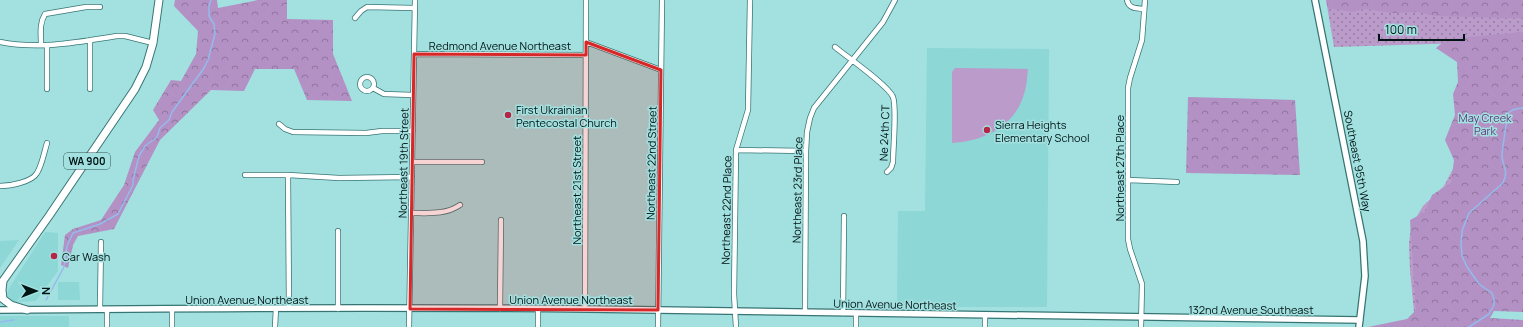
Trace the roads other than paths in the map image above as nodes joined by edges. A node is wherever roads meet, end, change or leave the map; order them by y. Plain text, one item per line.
1 (160, 0) edge
2 (415, 0) edge
3 (586, 0) edge
4 (662, 0) edge
5 (750, 0) edge
6 (895, 0) edge
7 (1126, 0) edge
8 (1145, 0) edge
9 (1315, 0) edge
10 (100, 7) dead end
11 (414, 8) junction
12 (1144, 9) junction
13 (355, 18) dead end
14 (90, 40) junction
15 (0, 42) edge
16 (586, 42) junction
17 (153, 43) junction
18 (40, 45) junction
19 (47, 45) junction
20 (835, 47) dead end
21 (414, 54) junction
22 (586, 55) junction
23 (852, 60) junction
24 (660, 70) junction
25 (373, 88) dead end
26 (47, 89) dead end
27 (90, 89) dead end
28 (413, 95) junction
29 (279, 124) dead end
30 (413, 131) junction
31 (47, 143) dead end
32 (736, 150) junction
33 (806, 151) junction
34 (412, 162) junction
35 (482, 162) dead end
36 (887, 172) dead end
37 (245, 175) dead end
38 (288, 175) junction
39 (412, 177) junction
40 (1128, 180) junction
41 (1177, 182) dead end
42 (0, 186) edge
43 (460, 204) dead end
44 (411, 213) junction
45 (844, 216) dead end
46 (501, 220) dead end
47 (338, 231) dead end
48 (101, 242) dead end
49 (2, 283) edge
50 (276, 308) junction
51 (289, 308) junction
52 (100, 309) junction
53 (107, 309) junction
54 (172, 309) junction
55 (338, 309) junction
56 (410, 309) junction
57 (500, 309) junction
58 (538, 309) junction
59 (585, 309) junction
60 (0, 310) edge
61 (27, 310) junction
62 (658, 310) junction
63 (736, 311) junction
64 (805, 312) junction
65 (843, 313) junction
66 (856, 314) junction
67 (985, 316) junction
68 (1142, 318) junction
69 (1360, 320) junction
70 (107, 327) edge
71 (172, 327) edge
72 (275, 327) edge
73 (409, 327) edge
74 (538, 327) edge
75 (658, 327) edge
76 (736, 327) edge
77 (856, 327) edge
78 (985, 327) edge
79 (1142, 327) edge
80 (1359, 327) edge

1 - 17 main road, WA 900
2 - 11 street, Northeast 19th Street
3 - 16 street, Northeast 21st Street
4 - 24 street, Northeast 22nd Street
5 - 32 street, Northeast 22nd Place
6 - 23 street, Northeast 23rd Place
7 - 12 street
8 - 12 street, Northeast 27th Place
9 - 69 street, Southeast 95th Way
10 - 18 street
11 - 13 street
11 - 21 street, Northeast 19th Street
12 - 40 street, Northeast 27th Place
14 - 17 street
14 - 19 street
14 - 27 street
15 - 18 street
16 - 22 street, Northeast 21st Street
16 - 24 street, Redmond Avenue Northeast
17 - 49 main road, WA 900
18 - 19 street
19 - 26 street
20 - 23 street, Ne 24th CT
21 - 22 street, Redmond Avenue Northeast
21 - 28 street, Northeast 19th Street
22 - 59 street, Northeast 21st Street
23 - 33 street, Northeast 23rd Place
23 - 36 street, Ne 24th CT
24 - 62 street, Northeast 22nd Street
25 - 28 street
28 - 30 street, Northeast 19th Street
29 - 30 street
30 - 34 street, Northeast 19th Street
31 - 42 street
32 - 33 street
32 - 63 street, Northeast 22nd Place
33 - 64 street, Northeast 23rd Place
34 - 35 street
34 - 39 street, Northeast 19th Street
37 - 38 street
38 - 39 street
38 - 51 street
39 - 44 street, Northeast 19th Street
40 - 41 street
40 - 68 street, Northeast 27th Place
43 - 44 street
44 - 56 street, Northeast 19th Street
45 - 65 street
46 - 57 street
47 - 55 street
48 - 52 street
49 - 61 main road
50 - 51 street, Union Avenue Northeast
50 - 54 street, Union Avenue Northeast
50 - 72 street
51 - 55 street, Union Avenue Northeast
52 - 53 street, Union Avenue Northeast
52 - 61 street, Union Avenue Northeast
53 - 54 street, Union Avenue Northeast
53 - 70 street
54 - 71 street
55 - 56 street, Union Avenue Northeast
56 - 57 street, Union Avenue Northeast
56 - 73 street, Northeast 19th Street
57 - 58 street, Union Avenue Northeast
58 - 59 street, Union Avenue Northeast
58 - 74 street
59 - 62 street, Union Avenue Northeast
60 - 61 street, Union Avenue Northeast
62 - 63 street, Union Avenue Northeast
62 - 75 street, Northeast 22nd Street
63 - 64 street, Union Avenue Northeast
63 - 76 street, Northeast 22nd Place
64 - 65 street, Union Avenue Northeast
65 - 66 street, Union Avenue Northeast
66 - 67 street, Union Avenue Northeast
66 - 77 street
67 - 68 street, Union Avenue Northeast
67 - 78 street
68 - 69 street, 132nd Avenue Southeast
68 - 79 street, Northeast 27th Place
69 - 80 street, Southeast 95th Way

